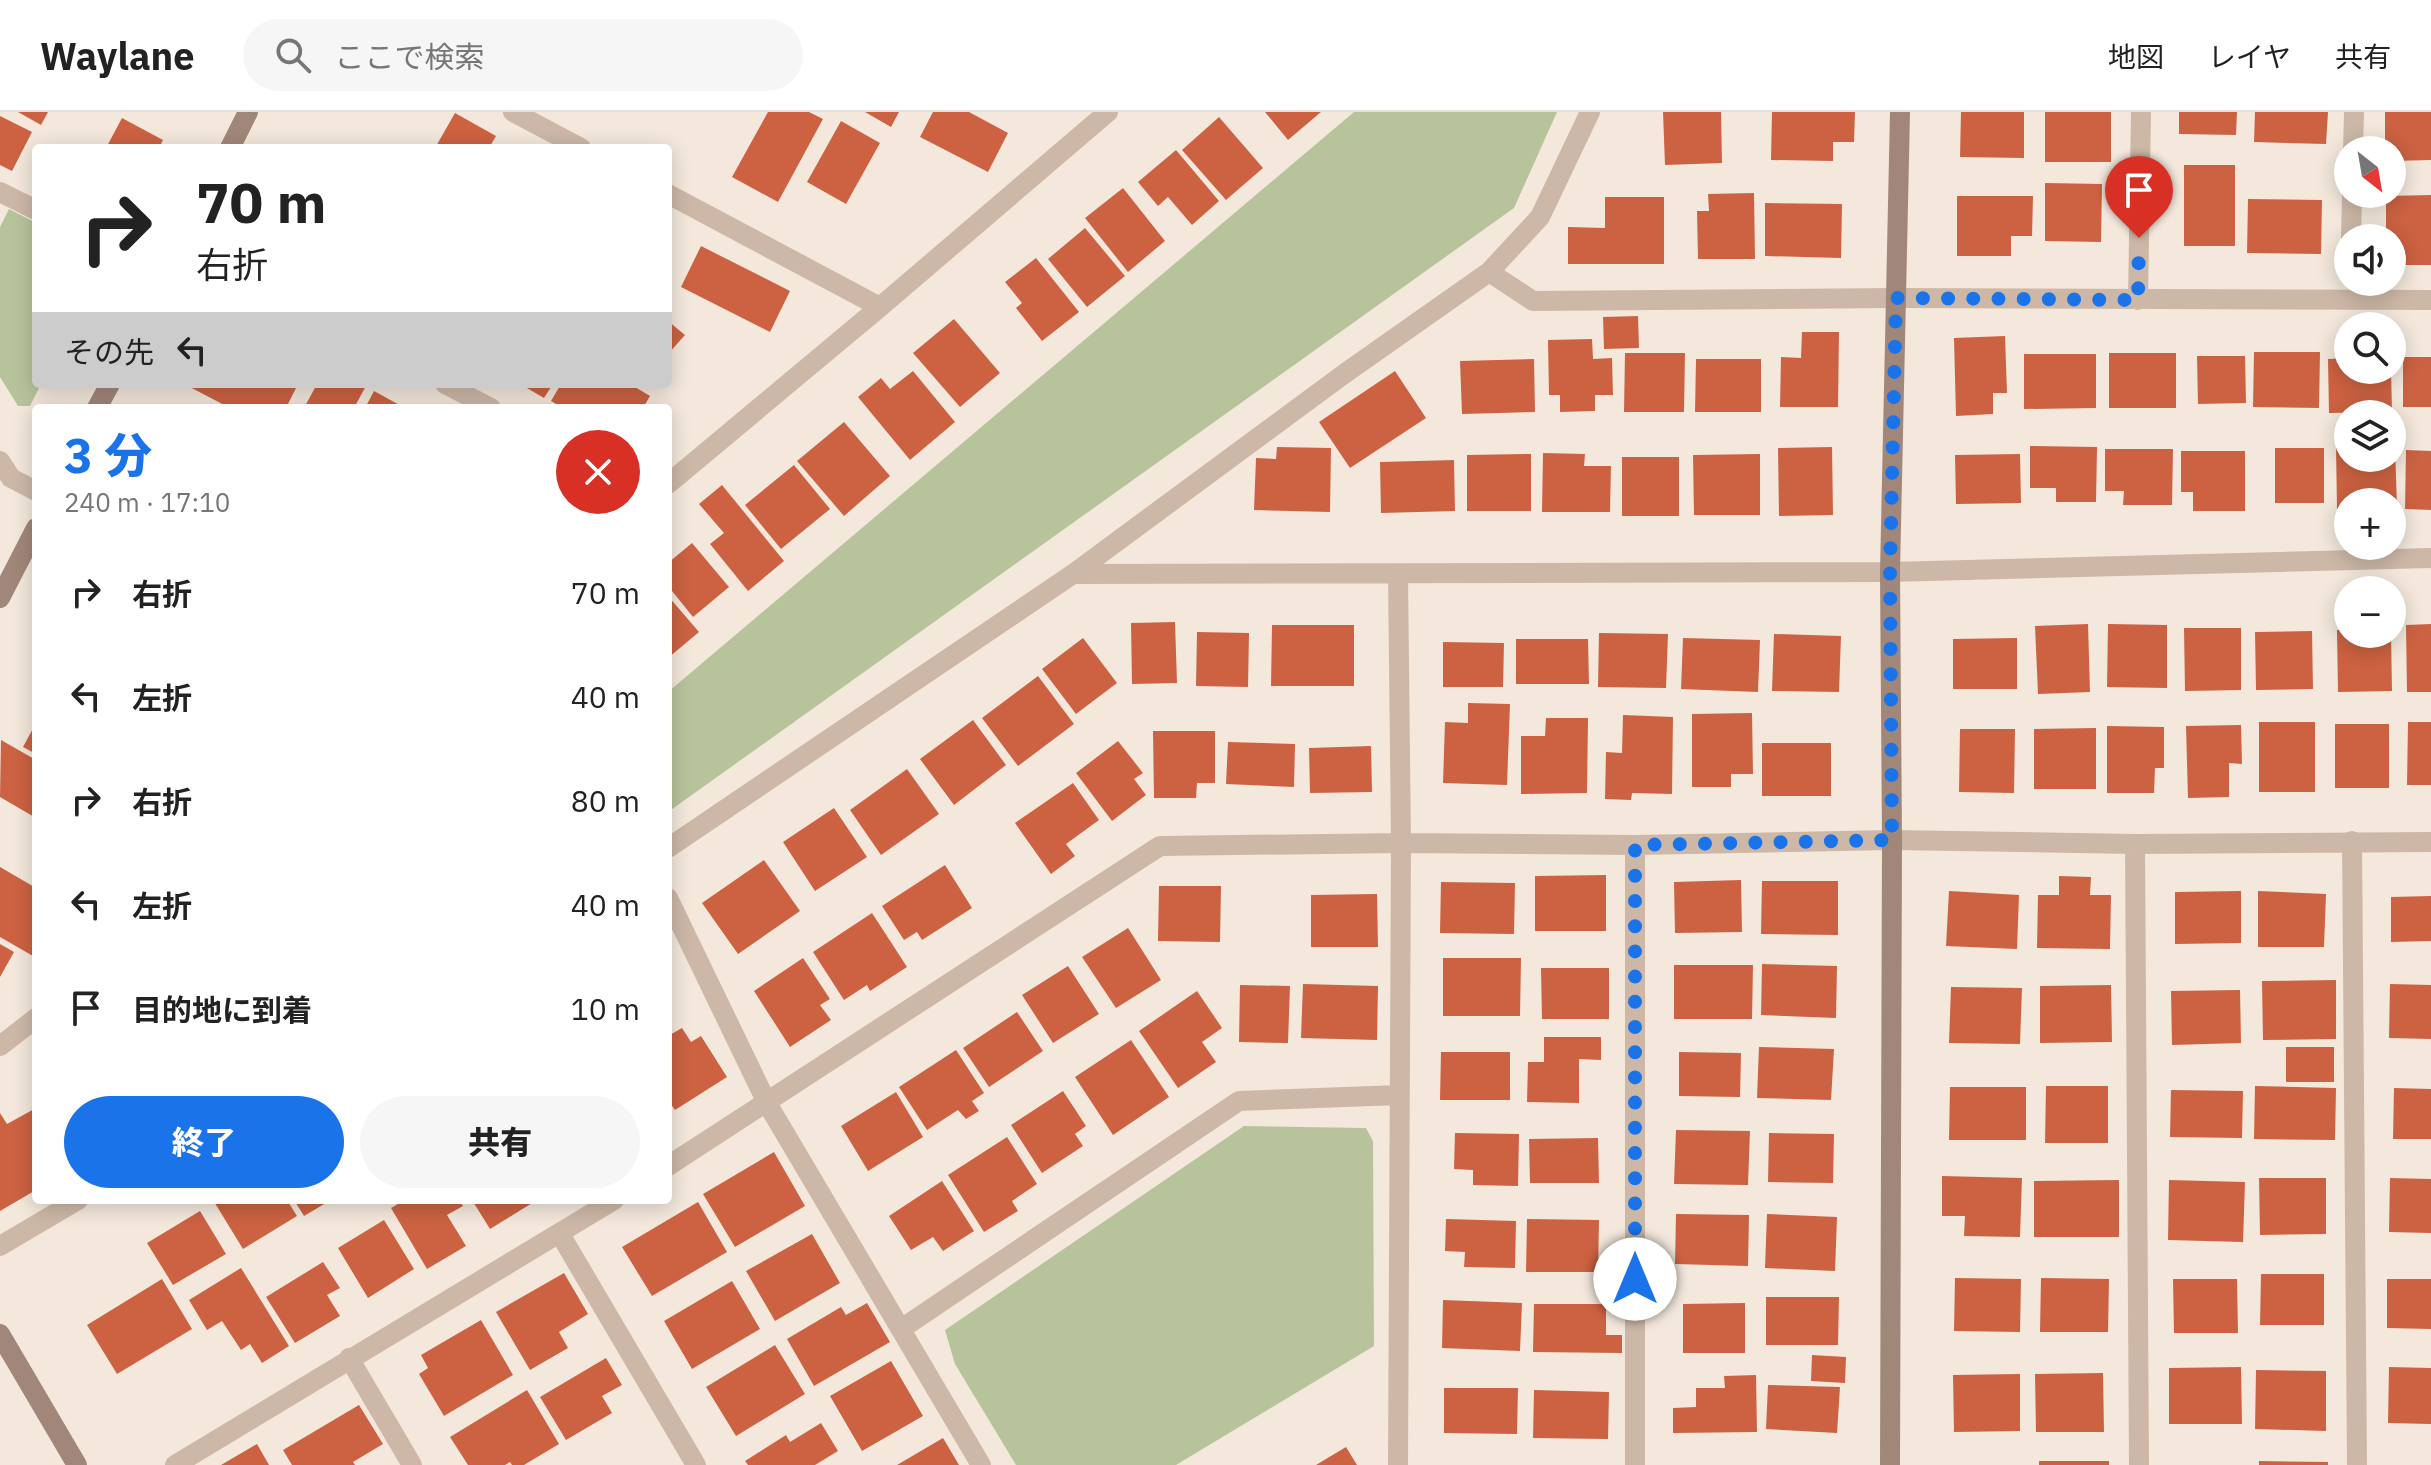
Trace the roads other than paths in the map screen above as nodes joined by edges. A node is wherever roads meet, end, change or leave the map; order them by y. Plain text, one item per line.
1 (248, 112) edge
2 (513, 112) edge
3 (1108, 112) edge
4 (1590, 112) edge
5 (1900, 112) edge
6 (2141, 112) edge
7 (2354, 112) edge
8 (2353, 136) edge
9 (232, 144) edge
10 (573, 144) edge
11 (0, 192) edge
12 (672, 196) edge
13 (32, 208) edge
14 (1489, 272) junction
15 (2334, 292) edge
16 (2395, 296) edge
17 (1896, 298) junction
18 (2138, 300) junction
19 (2431, 300) edge
20 (880, 307) junction
21 (453, 388) edge
22 (483, 404) edge
23 (0, 461) edge
24 (672, 481) edge
25 (32, 489) edge
26 (32, 536) edge
27 (2431, 558) edge
28 (1890, 572) junction
29 (1073, 574) junction
30 (1398, 574) junction
31 (0, 598) edge
32 (1892, 840) junction
33 (2352, 841) junction
34 (2431, 842) edge
35 (1401, 843) junction
36 (2135, 844) junction
37 (672, 845) edge
38 (1635, 845) junction
39 (672, 906) edge
40 (32, 1021) edge
41 (0, 1046) edge
42 (1399, 1095) junction
43 (767, 1103) junction
44 (672, 1163) edge
45 (71, 1204) edge
46 (608, 1204) edge
47 (560, 1234) junction
48 (0, 1246) edge
49 (901, 1329) junction
50 (0, 1334) edge
51 (349, 1358) junction
52 (77, 1465) edge
53 (175, 1465) edge
54 (412, 1465) edge
55 (696, 1465) edge
56 (981, 1465) edge
57 (1398, 1465) edge
58 (1635, 1465) edge
59 (1890, 1465) edge
60 (2139, 1465) edge
61 (2357, 1465) edge

1 - 9 street
2 - 10 street
3 - 20 street
4 - 14 street
5 - 17 street
6 - 18 street
7 - 8 street
11 - 13 street
12 - 20 street
14 - 17 street
14 - 29 street
15 - 18 street
16 - 19 street
17 - 18 street
17 - 28 street
20 - 24 street
21 - 22 street
23 - 25 street
26 - 31 street
27 - 28 street
28 - 30 street
28 - 32 street
29 - 30 street
29 - 37 street
30 - 35 street
32 - 36 street
32 - 38 street
32 - 59 street
33 - 34 street
33 - 36 street
33 - 61 street
35 - 38 street
35 - 42 street
35 - 43 street
36 - 60 street
38 - 58 street
39 - 43 street
40 - 41 street
42 - 49 street
42 - 57 street
43 - 44 street
43 - 49 street
45 - 48 street
46 - 47 street
47 - 51 street
47 - 55 street
49 - 56 street
50 - 52 street
51 - 53 street
51 - 54 street

